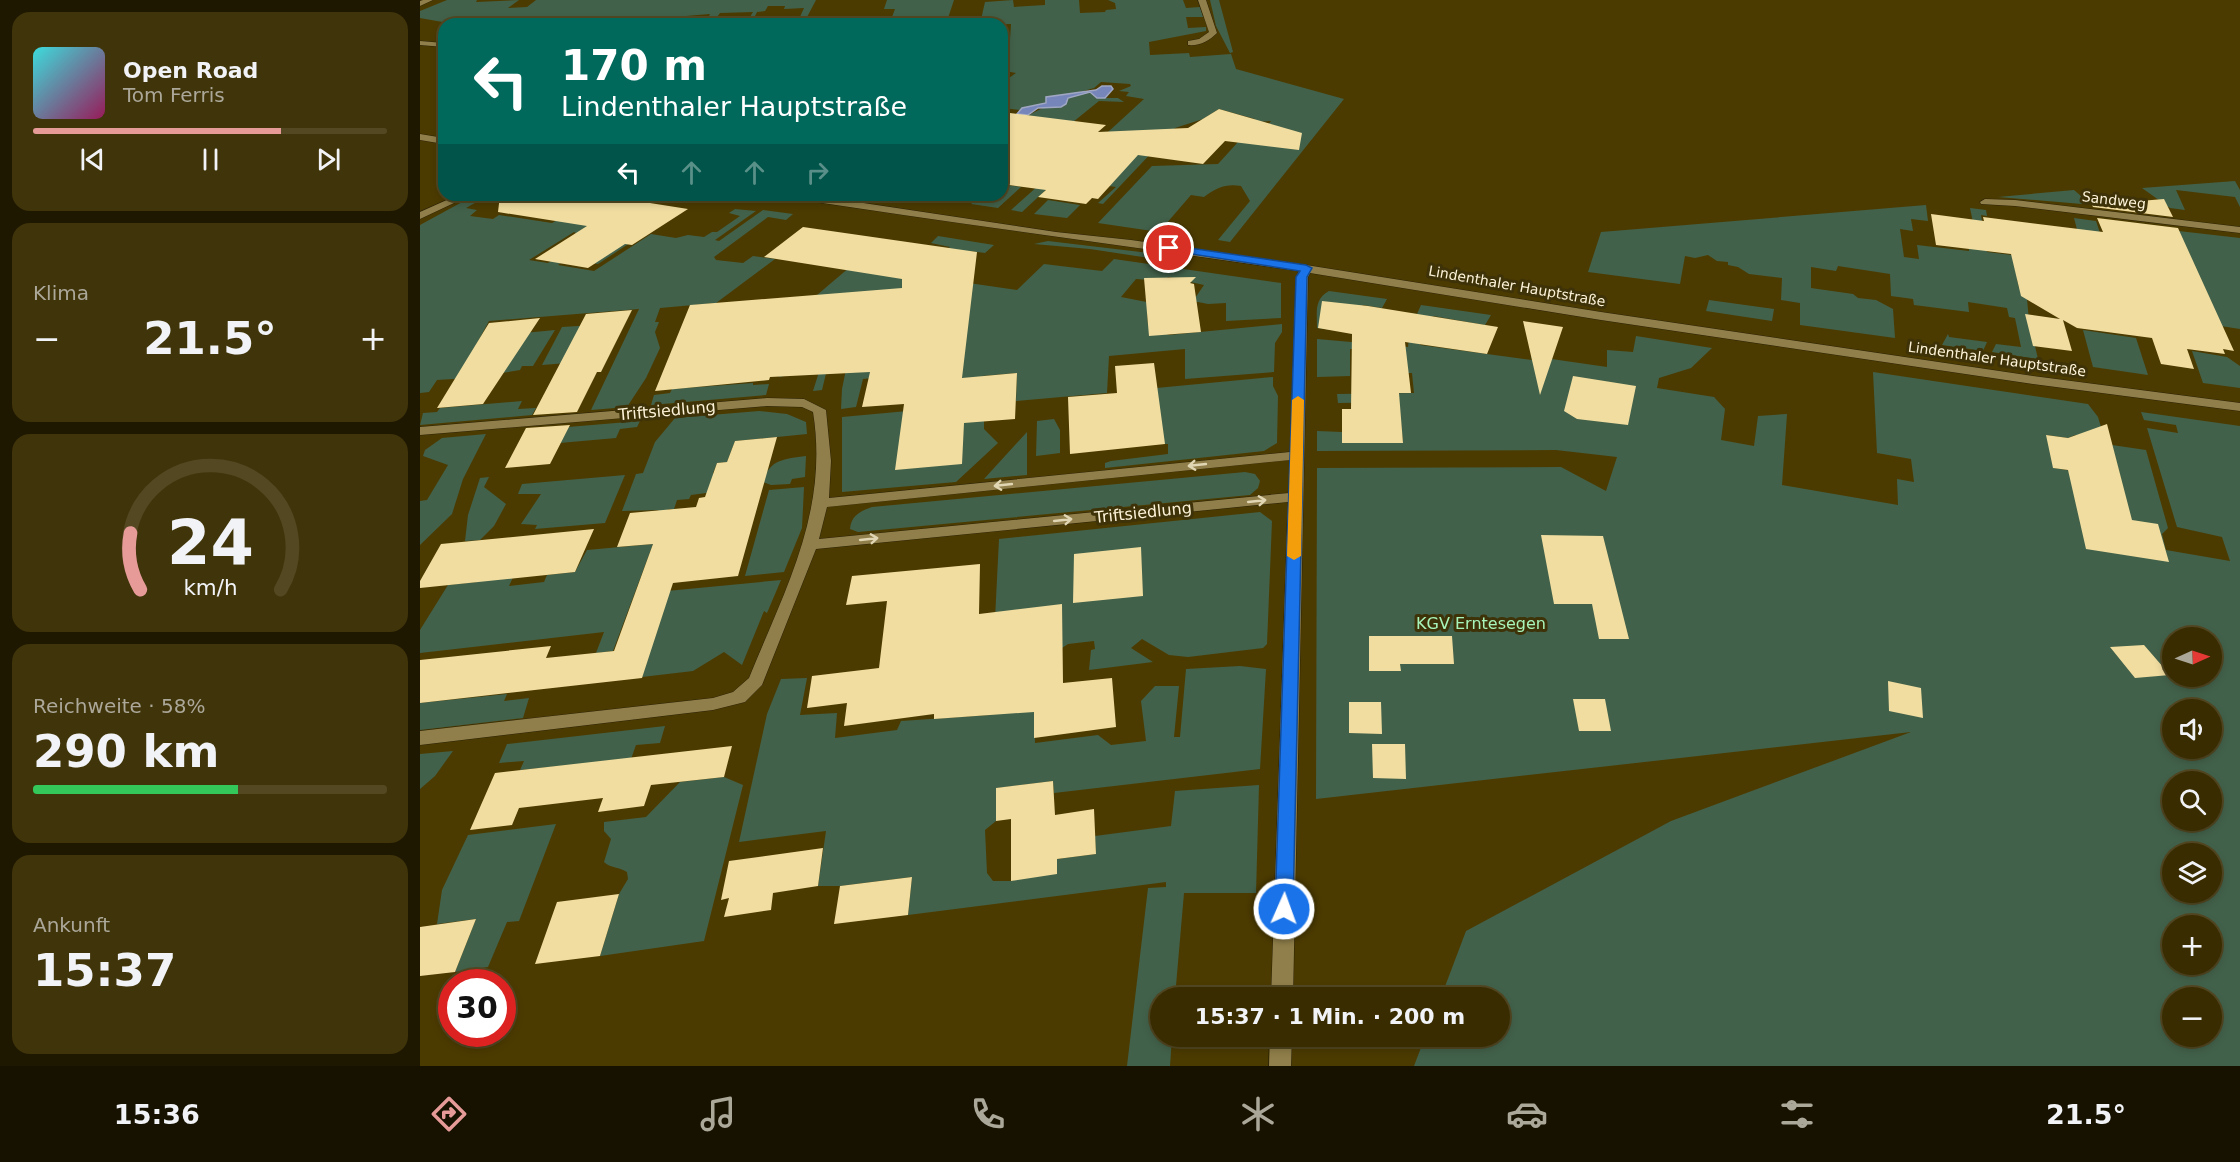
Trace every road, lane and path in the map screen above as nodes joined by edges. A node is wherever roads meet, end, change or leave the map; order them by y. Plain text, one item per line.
1 (429, 0) edge
2 (1202, 0) edge
3 (420, 4) edge
4 (420, 42) edge
5 (1191, 43) dead end
6 (438, 44) edge
7 (420, 137) edge
8 (438, 140) edge
9 (453, 201) edge
10 (829, 201) edge
11 (1985, 202) dead end
12 (420, 216) edge
13 (2240, 230) edge
14 (1306, 268) junction
15 (2240, 406) edge
16 (420, 431) edge
17 (1297, 455) junction
18 (1296, 497) junction
19 (821, 503) junction
20 (810, 545) junction
21 (420, 738) edge
22 (1282, 987) edge
23 (1281, 1047) edge
24 (1280, 1066) edge

1 - 3 street
2 - 5 street
4 - 6 street
7 - 8 street
9 - 12 street
10 - 14 street, Lindenthaler Hauptstraße
11 - 13 street, Sandweg
14 - 15 street, Lindenthaler Hauptstraße
14 - 17 street
16 - 19 street, Triftsiedlung
17 - 18 street
17 -> 19 street
20 -> 18 street, Triftsiedlung
18 - 22 street
19 - 20 street, Triftsiedlung
20 - 21 street, Triftsiedlung
23 - 24 street

